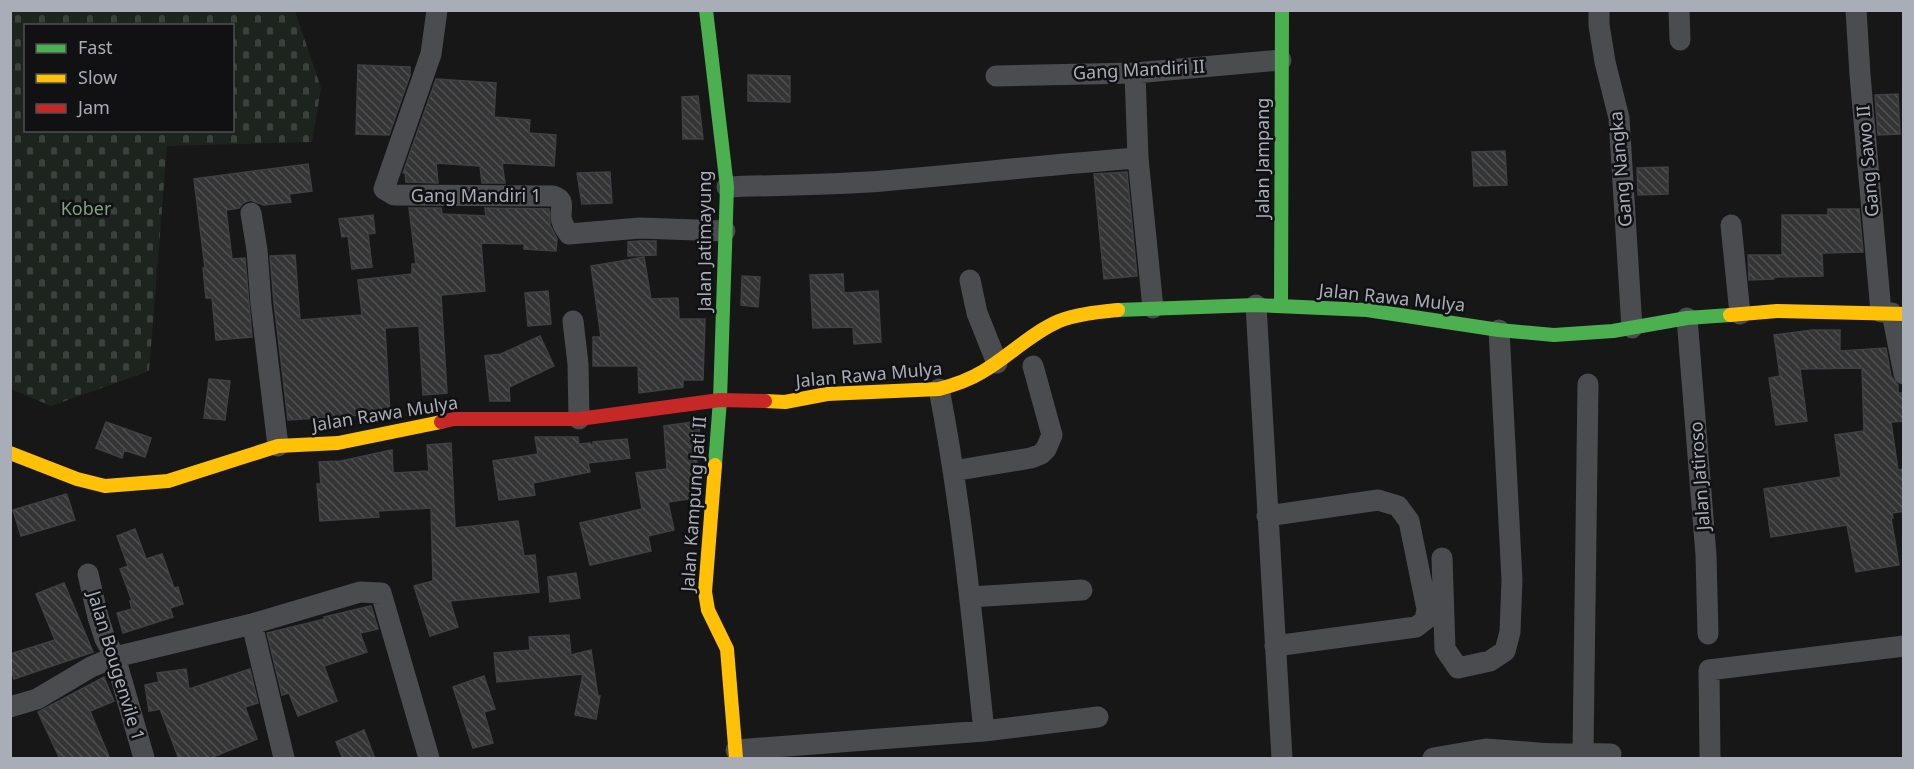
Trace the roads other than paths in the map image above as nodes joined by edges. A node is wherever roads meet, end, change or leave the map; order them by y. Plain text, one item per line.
1 (437, 10) edge
2 (706, 10) edge
3 (1282, 10) edge
4 (1599, 10) edge
5 (1679, 10) edge
6 (1856, 10) edge
7 (1680, 40) dead end
8 (1281, 60) junction
9 (1135, 73) junction
10 (996, 76) dead end
11 (1138, 158) junction
12 (727, 188) junction
13 (250, 213) dead end
14 (1731, 225) dead end
15 (725, 231) junction
16 (970, 280) dead end
17 (1256, 305) junction
18 (1281, 306) junction
19 (1153, 308) junction
20 (1892, 313) edge
21 (1740, 314) junction
22 (1687, 318) junction
23 (573, 321) dead end
24 (1632, 328) junction
25 (1499, 330) junction
26 (997, 363) junction
27 (1033, 366) dead end
28 (1904, 374) edge
29 (1588, 384) dead end
30 (939, 389) junction
31 (720, 400) junction
32 (579, 419) junction
33 (278, 446) junction
34 (10, 453) edge
35 (953, 471) junction
36 (1268, 516) junction
37 (1442, 558) dead end
38 (88, 574) dead end
39 (1082, 590) dead end
40 (970, 597) junction
41 (252, 624) junction
42 (1708, 634) dead end
43 (1275, 646) junction
44 (1904, 646) edge
45 (116, 657) junction
46 (10, 707) edge
47 (1098, 717) dead end
48 (984, 731) junction
49 (736, 754) edge
50 (1611, 754) dead end
51 (1525, 755) edge
52 (1572, 755) edge
53 (144, 759) edge
54 (284, 759) edge
55 (429, 759) edge
56 (1282, 759) edge
57 (1433, 759) edge
58 (1710, 759) edge

1 - 15 street, Gang Mandiri 1
2 - 12 main road, Jalan Jatimayung
3 - 8 main road, Jalan Jampang
4 - 24 street, Gang Nangka
5 - 7 street
6 - 20 street, Gang Sawo II
8 - 9 street, Gang Mandiri II
8 - 18 main road, Jalan Jampang
9 - 10 street, Gang Mandiri II
9 - 11 street
11 - 12 street
11 - 19 street
12 - 15 main road, Jalan Jatimayung
13 - 33 street
14 - 21 street
15 - 31 main road, Jalan Jatimayung
16 - 26 street
17 - 18 main road, Jalan Rawa Mulya
17 - 19 main road, Jalan Rawa Mulya
17 - 36 street
18 - 25 main road, Jalan Rawa Mulya
19 - 26 main road, Jalan Rawa Mulya
20 - 21 main road, Jalan Rawa Mulya
20 - 28 street, Gang Sawo II
21 - 22 main road, Jalan Rawa Mulya
22 - 24 main road, Jalan Rawa Mulya
22 - 42 street, Jalan Jatiroso
23 - 32 street
24 - 25 main road, Jalan Rawa Mulya
25 - 37 street
26 - 30 main road, Jalan Rawa Mulya
27 - 35 street
29 - 52 street
30 - 31 main road, Jalan Rawa Mulya
30 - 35 street
31 - 32 main road, Jalan Rawa Mulya
31 - 49 main road, Jalan Kampung Jati II
32 - 33 main road, Jalan Rawa Mulya
33 - 34 main road, Jalan Rawa Mulya
35 - 40 street
36 - 43 street
36 - 43 street
38 - 45 street, Jalan Bougenvile 1
39 - 40 street
40 - 48 street
41 - 45 street
41 - 54 street
41 - 55 street
43 - 56 street
44 - 58 street
45 - 46 street
45 - 53 street, Jalan Bougenvile 1
47 - 48 street
48 - 49 street
50 - 52 street
51 - 52 street
51 - 57 street

